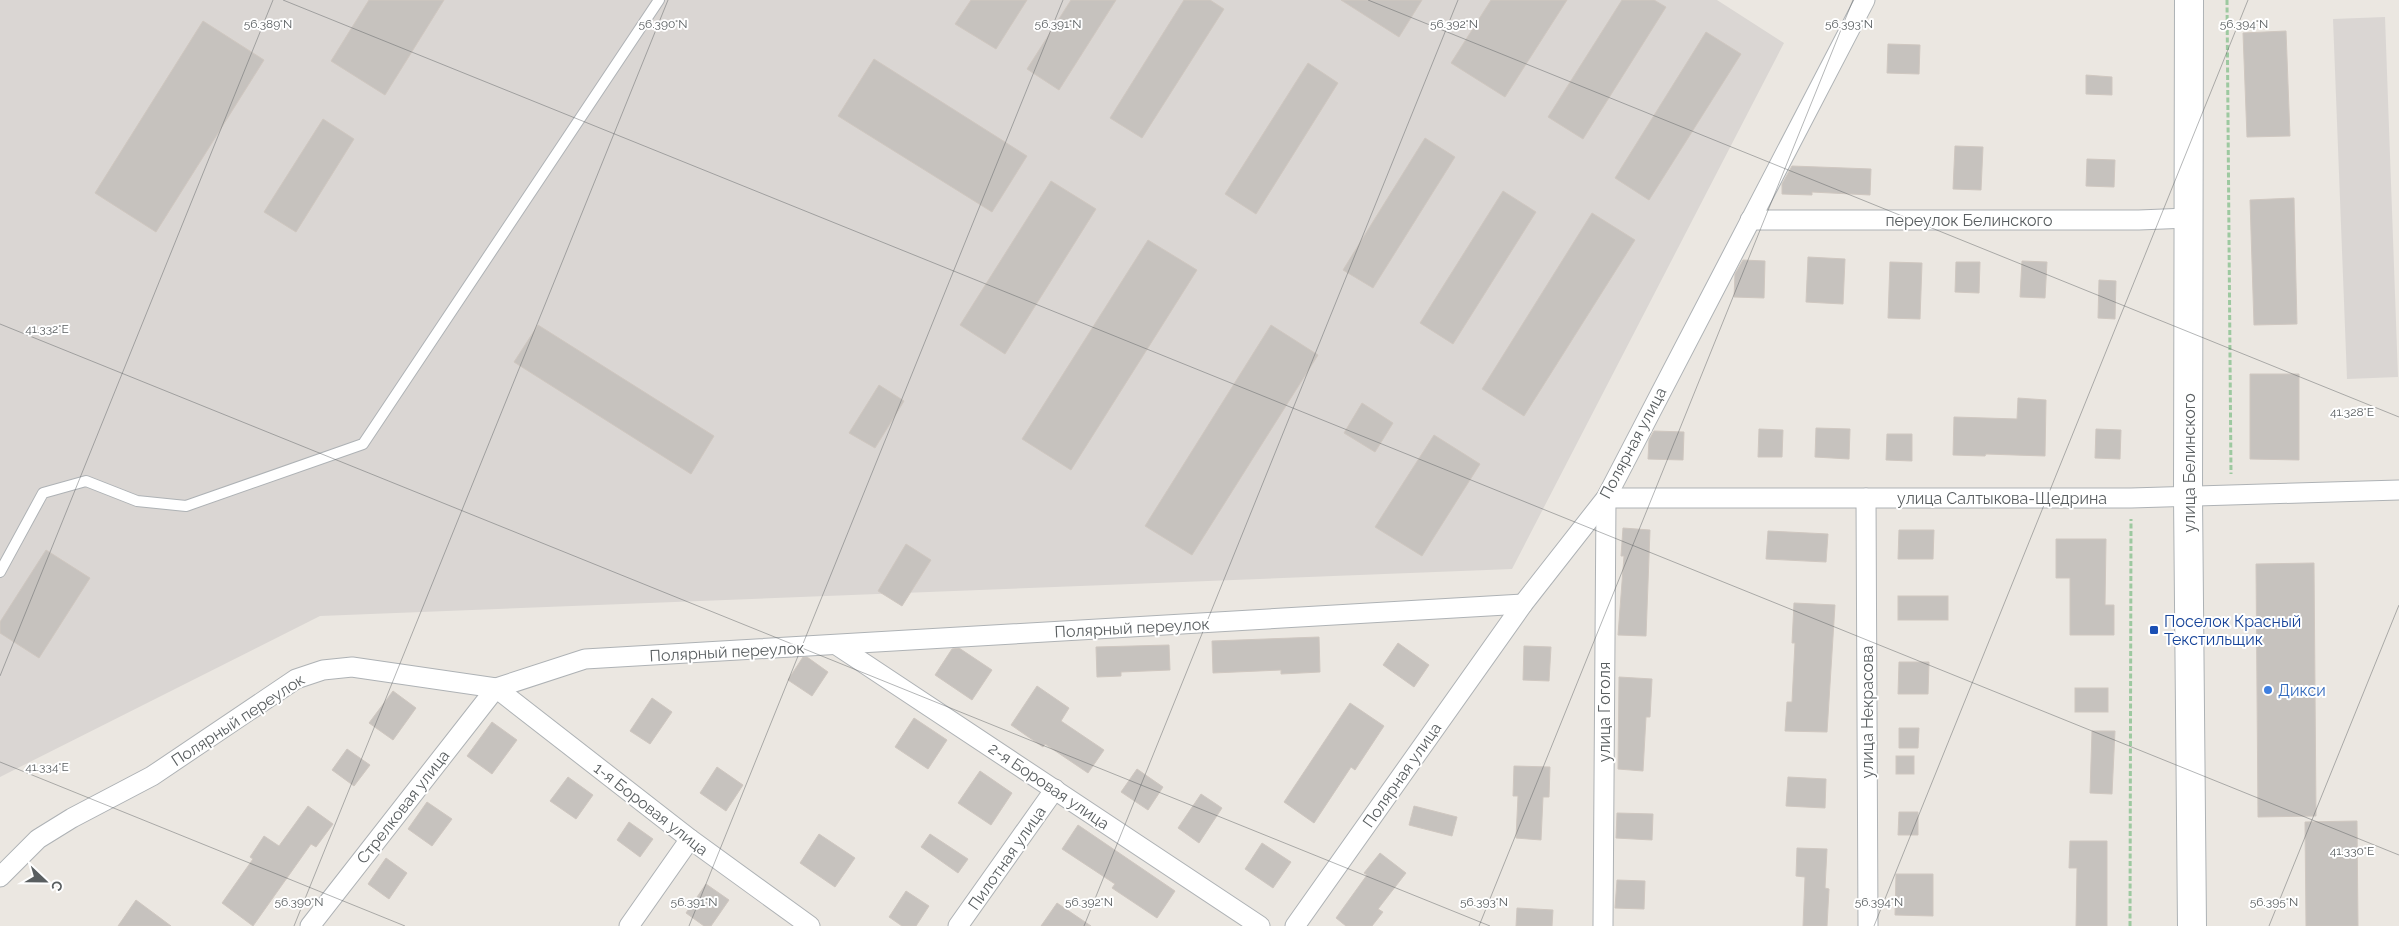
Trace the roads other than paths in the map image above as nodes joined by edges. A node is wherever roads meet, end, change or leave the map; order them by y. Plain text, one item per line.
1 (659, 0) edge
2 (1865, 0) edge
3 (2189, 0) edge
4 (2188, 218) junction
5 (1750, 220) junction
6 (2399, 490) edge
7 (2188, 496) junction
8 (1606, 498) junction
9 (1866, 498) junction
10 (0, 572) edge
11 (1523, 604) junction
12 (838, 646) junction
13 (496, 688) junction
14 (1055, 789) junction
15 (690, 840) junction
16 (0, 877) edge
17 (310, 926) edge
18 (629, 926) edge
19 (810, 926) edge
20 (958, 926) edge
21 (1260, 926) edge
22 (1295, 926) edge
23 (1603, 926) edge
24 (1868, 926) edge
25 (2192, 926) edge

1 - 10 lane
2 - 5 street, Полярная улица
3 - 4 main road, улица Белинского
4 - 5 street, переулок Белинского
4 - 7 main road, улица Белинского
5 - 8 street, Полярная улица
6 - 7 street, улица Салтыкова-Щедрина
7 - 9 street, улица Салтыкова-Щедрина
7 - 25 main road, улица Белинского
8 - 9 street, улица Салтыкова-Щедрина
8 - 11 street, Полярная улица
8 - 23 street, улица Гоголя
9 - 24 street, улица Некрасова
11 - 12 street, Полярный переулок
11 - 22 street, Полярная улица
12 - 13 street, Полярный переулок
12 - 14 street, 2-я Боровая улица
13 - 15 street, 1-я Боровая улица
13 - 16 street, Полярный переулок
13 - 17 street, Стрелковая улица
14 - 20 street, Пилотная улица
14 - 21 street, 2-я Боровая улица
15 - 18 street
15 - 19 street, 1-я Боровая улица

